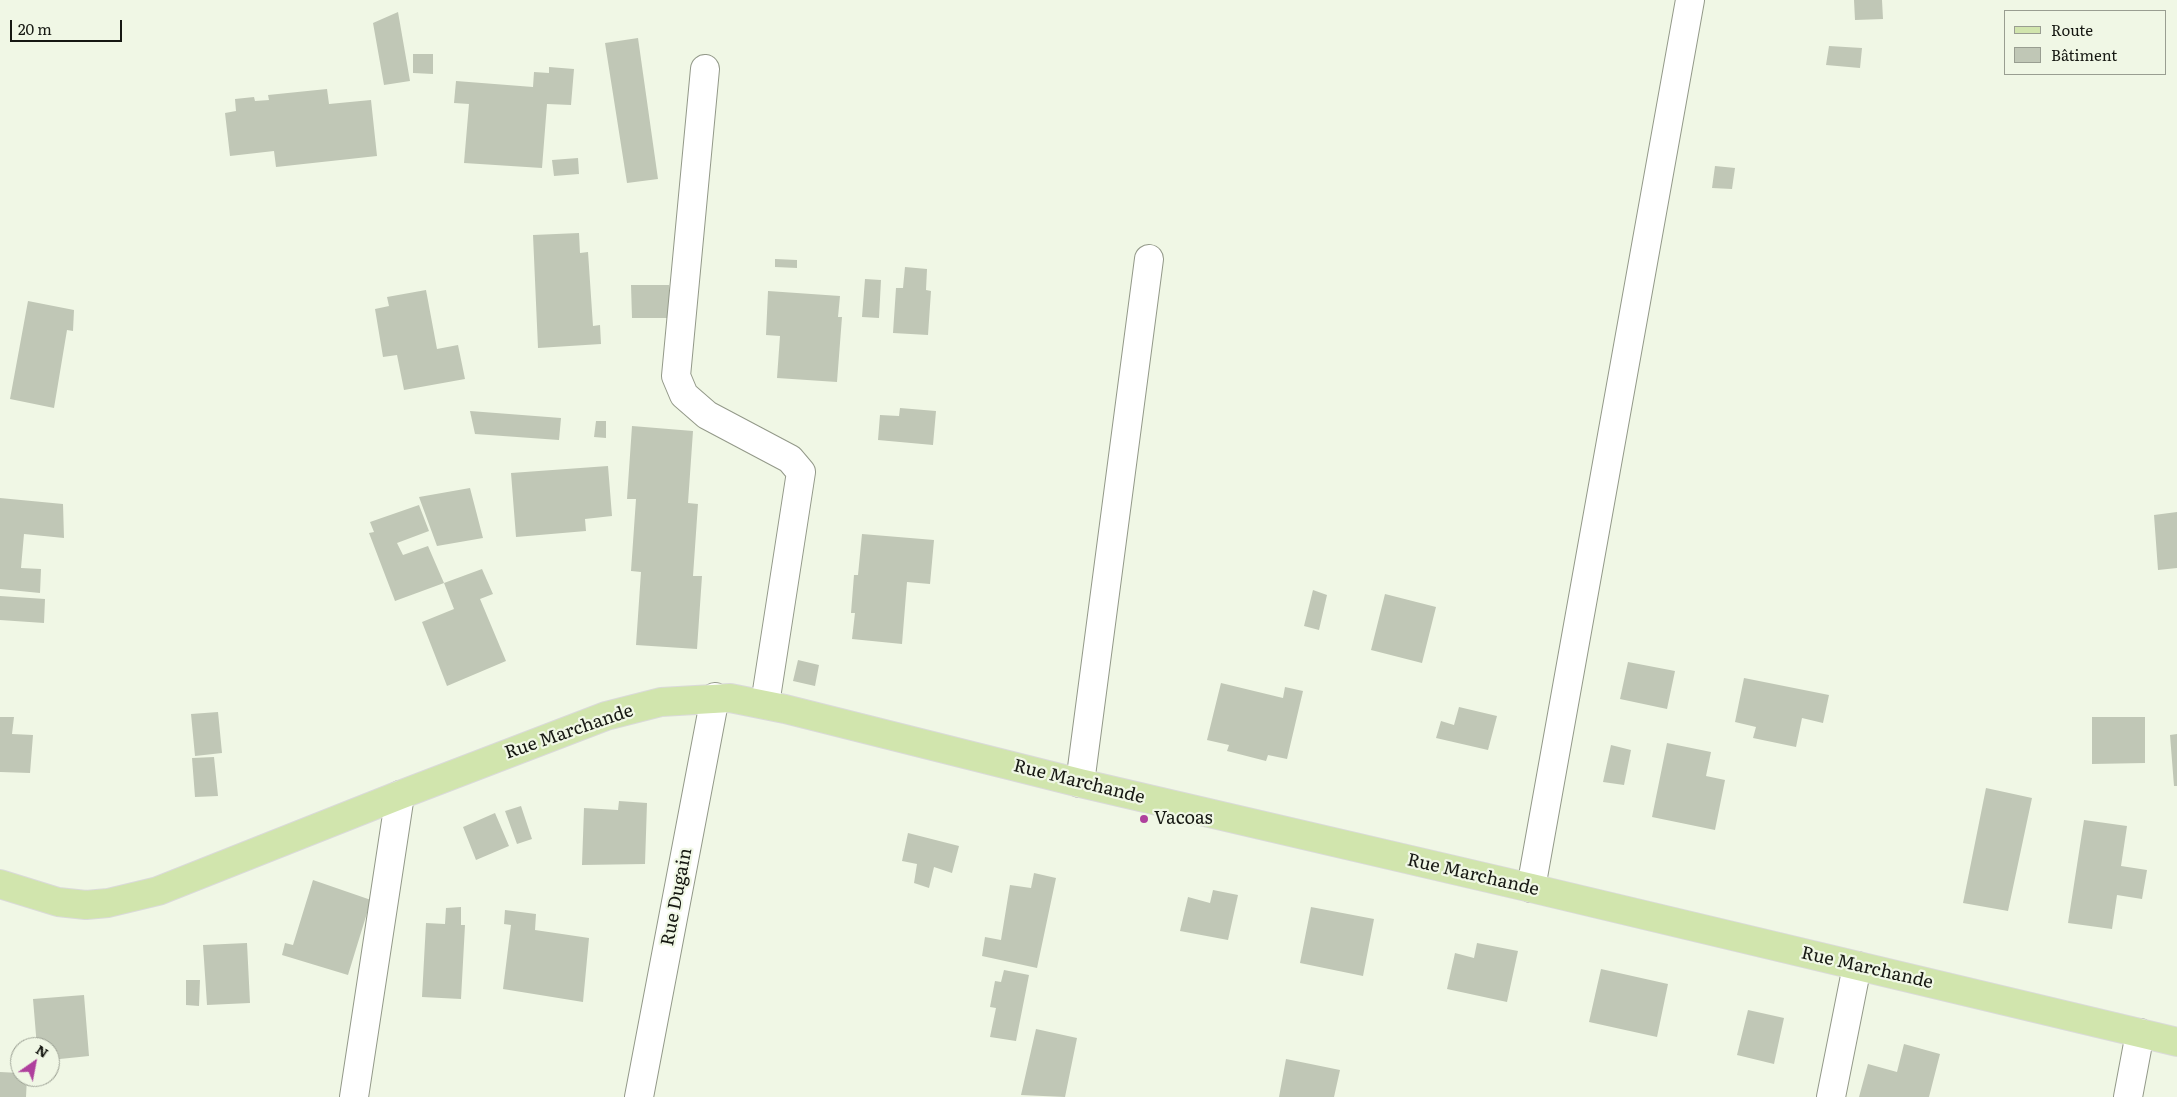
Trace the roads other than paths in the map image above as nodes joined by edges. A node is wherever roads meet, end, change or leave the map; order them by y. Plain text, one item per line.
1 (1690, 0) edge
2 (705, 69) dead end
3 (1149, 259) dead end
4 (715, 697) junction
5 (765, 704) junction
6 (1080, 783) junction
7 (400, 794) junction
8 (0, 884) edge
9 (1531, 888) junction
10 (1857, 966) junction
11 (2140, 1033) junction
12 (2177, 1042) edge
13 (354, 1097) edge
14 (639, 1097) edge
15 (1831, 1097) edge
16 (2128, 1097) edge

1 - 9 street
2 - 5 street
3 - 6 street
4 - 5 main road, Rue Marchande
4 - 7 main road, Rue Marchande
4 - 14 street, Rue Dugain
5 - 6 main road, Rue Marchande
6 - 9 main road, Rue Marchande
7 - 8 main road, Rue Marchande
7 - 13 street
9 - 10 main road, Rue Marchande
10 - 11 main road, Rue Marchande
10 - 15 street
11 - 12 main road, Rue Marchande
11 - 16 street

